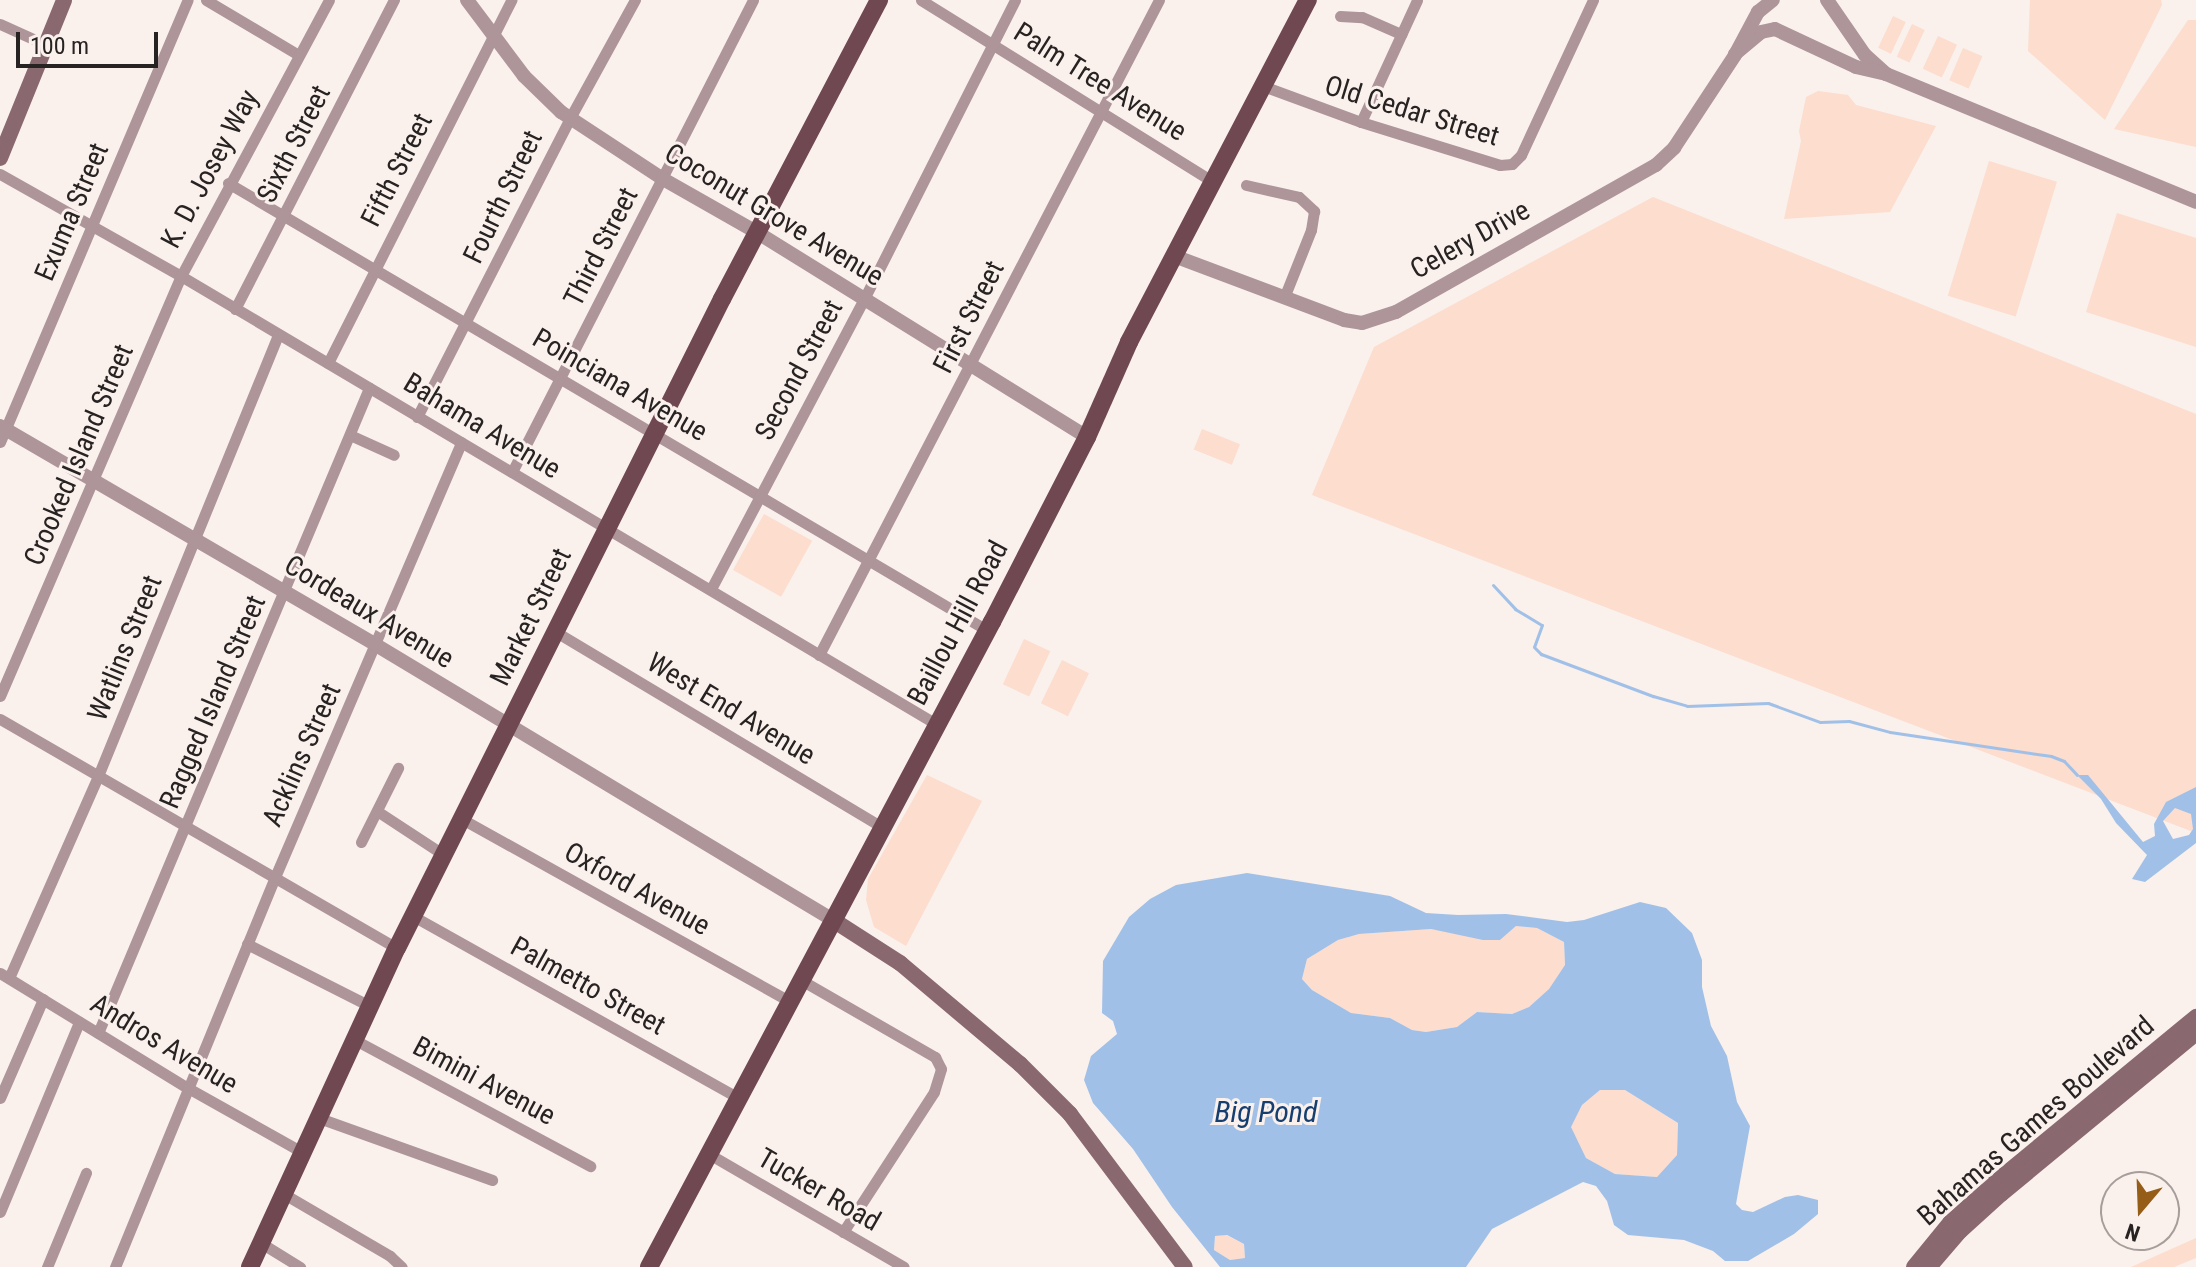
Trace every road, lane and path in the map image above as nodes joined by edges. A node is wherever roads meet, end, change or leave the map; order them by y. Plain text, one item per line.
1 (64, 0) edge
2 (188, 0) edge
3 (206, 0) edge
4 (329, 0) edge
5 (394, 0) edge
6 (467, 0) edge
7 (511, 0) edge
8 (635, 0) edge
9 (753, 0) edge
10 (879, 0) edge
11 (921, 0) edge
12 (1015, 0) edge
13 (1159, 0) edge
14 (1308, 0) edge
15 (1417, 0) edge
16 (1593, 0) edge
17 (1773, 0) edge
18 (1827, 0) edge
19 (1340, 16) dead end
20 (0, 24) edge
21 (492, 34) junction
22 (1401, 34) junction
23 (992, 42) junction
24 (44, 44) junction
25 (297, 54) junction
26 (1735, 55) junction
27 (1886, 74) junction
28 (1263, 86) junction
29 (1100, 111) junction
30 (570, 118) junction
31 (7, 122) edge
32 (1361, 122) junction
33 (0, 158) edge
34 (0, 174) edge
35 (663, 179) junction
36 (1212, 181) junction
37 (2152, 181) junction
38 (228, 183) junction
39 (1246, 185) dead end
40 (2196, 194) edge
41 (2196, 202) edge
42 (285, 216) junction
43 (93, 226) junction
44 (758, 233) junction
45 (1174, 256) junction
46 (375, 269) junction
47 (181, 276) junction
48 (1284, 298) junction
49 (864, 299) junction
50 (235, 309) junction
51 (467, 324) junction
52 (278, 334) junction
53 (328, 363) junction
54 (971, 365) junction
55 (562, 378) junction
56 (369, 388) junction
57 (417, 417) junction
58 (2, 432) edge
59 (655, 433) junction
60 (350, 435) junction
61 (1087, 437) junction
62 (461, 442) junction
63 (394, 455) dead end
64 (512, 472) junction
65 (95, 481) junction
66 (760, 496) junction
67 (607, 528) junction
68 (196, 540) junction
69 (869, 562) junction
70 (711, 589) junction
71 (286, 593) junction
72 (987, 630) junction
73 (556, 632) junction
74 (376, 645) junction
75 (819, 655) junction
76 (0, 696) edge
77 (0, 719) edge
78 (936, 724) junction
79 (509, 726) junction
80 (398, 768) dead end
81 (98, 776) junction
82 (377, 811) junction
83 (462, 819) junction
84 (882, 827) junction
85 (185, 828) junction
86 (361, 842) dead end
87 (444, 855) junction
88 (275, 877) junction
89 (413, 916) junction
90 (833, 920) junction
91 (247, 944) junction
92 (397, 948) junction
93 (4, 976) edge
94 (801, 980) junction
95 (43, 999) junction
96 (789, 1001) junction
97 (370, 1006) junction
98 (2196, 1017) edge
99 (79, 1022) junction
100 (98, 1033) junction
101 (2196, 1033) edge
102 (355, 1040) junction
103 (188, 1088) junction
104 (0, 1098) edge
105 (740, 1099) junction
106 (319, 1118) junction
107 (304, 1153) junction
108 (709, 1154) junction
109 (590, 1166) dead end
110 (86, 1173) dead end
111 (492, 1180) dead end
112 (284, 1194) junction
113 (0, 1212) edge
114 (843, 1232) junction
115 (261, 1243) junction
116 (1185, 1266) edge
117 (47, 1267) edge
118 (115, 1267) edge
119 (250, 1267) edge
120 (300, 1267) edge
121 (402, 1267) edge
122 (649, 1267) edge
123 (904, 1267) edge
124 (1914, 1267) edge
125 (1929, 1267) edge

1 - 24 main road
2 - 43 street, Exuma Street
3 - 25 street
4 - 25 street, K. D. Josey Way
5 - 42 street, Sixth Street
6 - 21 street, Coconut Grove Avenue
7 - 21 street, Fifth Street
8 - 30 street, Fourth Street
9 - 35 street, Third Street
10 - 44 main road, Market Street
11 - 23 street, Palm Tree Avenue
12 - 23 street, Second Street
13 - 29 street, First Street
14 - 28 main road, Baillou Hill Road
15 - 22 street
16 - 32 street, Old Cedar Street
17 - 26 street, Celery Drive
18 - 27 street, Celery Drive
19 - 22 street
20 - 24 street
21 - 30 street, Coconut Grove Avenue
21 - 46 street, Fifth Street
22 - 32 street
23 - 29 street, Palm Tree Avenue
23 - 49 street, Second Street
24 - 31 main road
25 - 38 street, K. D. Josey Way
26 - 27 street, Celery Drive
26 - 48 street, Celery Drive
27 - 37 street, Celery Drive
28 - 32 street, Old Cedar Street
28 - 36 main road, Baillou Hill Road
29 - 36 street, Palm Tree Avenue
29 - 54 street, First Street
30 - 35 street, Coconut Grove Avenue
30 - 51 street, Fourth Street
31 - 33 main road
34 - 43 street, Bahama Avenue
35 - 44 street, Coconut Grove Avenue
35 - 55 street, Third Street
36 - 45 main road, Baillou Hill Road
37 - 40 street, Celery Drive
37 - 41 street, Celery Drive
38 - 42 street, Poinciana Avenue
38 - 47 street, K. D. Josey Way
39 - 48 street
42 - 46 street, Poinciana Avenue
42 - 50 street, Sixth Street
43 - 47 street, Bahama Avenue
43 - 58 street, Exuma Street
44 - 49 street, Coconut Grove Avenue
44 - 59 main road, Market Street
45 - 48 street, Celery Drive
45 - 61 main road, Baillou Hill Road
46 - 51 street, Poinciana Avenue
46 - 53 street, Fifth Street
47 - 50 street, Bahama Avenue
47 - 65 street, Crooked Island Street
49 - 54 street, Coconut Grove Avenue
49 - 66 street, Second Street
50 - 52 street, Bahama Avenue
51 - 55 street, Poinciana Avenue
51 - 57 street, Fourth Street
52 - 53 street, Bahama Avenue
52 - 68 street, Watlins Street
53 - 56 street, Bahama Avenue
54 - 61 street, Coconut Grove Avenue
54 - 69 street, First Street
55 - 59 street, Poinciana Avenue
55 - 64 street, Third Street
56 - 57 street, Bahama Avenue
56 - 60 street, Ragged Island Street
57 - 62 street, Bahama Avenue
58 - 65 street, Cordeaux Avenue
59 - 66 street, Poinciana Avenue
59 - 67 main road, Market Street
60 - 63 street
60 - 71 street, Ragged Island Street
61 - 72 main road, Baillou Hill Road
62 - 64 street, Bahama Avenue
62 - 74 street, Acklins Street
64 - 67 street, Bahama Avenue
65 - 68 street, Cordeaux Avenue
65 - 76 street, Crooked Island Street
66 - 69 street, Poinciana Avenue
66 - 70 street, Second Street
67 - 70 street, Bahama Avenue
67 - 73 main road, Market Street
68 - 71 street, Cordeaux Avenue
68 - 81 street, Watlins Street
69 - 72 street, Poinciana Avenue
69 - 75 street, First Street
70 - 75 street, Bahama Avenue
71 - 74 street, Cordeaux Avenue
71 - 85 street, Ragged Island Street
72 - 78 main road, Baillou Hill Road
73 - 79 main road, Market Street
73 - 84 street, West End Avenue
74 - 79 street, Cordeaux Avenue
74 - 88 street, Acklins Street
75 - 78 street, Bahama Avenue
77 - 81 street
78 - 84 main road, Baillou Hill Road
79 - 83 main road, Market Street
79 - 90 street, Cordeaux Avenue
80 - 82 street
81 - 85 street
81 - 93 street, Watlins Street
82 - 86 street
82 - 87 street
83 - 87 main road, Market Street
83 - 96 street, Oxford Avenue
84 - 90 main road, Baillou Hill Road
85 - 88 street
85 - 100 street, Ragged Island Street
87 - 89 main road, Market Street
88 - 91 street, Acklins Street
88 - 92 street
89 - 92 main road, Market Street
89 - 105 street, Palmetto Street
90 - 94 main road, Baillou Hill Road
90 - 116 main road
91 - 97 street
91 - 103 street, Acklins Street
92 - 97 main road, Market Street
93 - 95 street, Andros Avenue
94 - 96 main road, Baillou Hill Road
94 - 114 street
95 - 99 street, Andros Avenue
95 - 104 street
96 - 105 main road, Baillou Hill Road
97 - 102 main road, Market Street
98 - 124 main road, Bahamas Games Boulevard
99 - 100 street, Andros Avenue
99 - 113 street
100 - 103 street, Andros Avenue
101 - 125 main road, Bahamas Games Boulevard
102 - 106 main road, Market Street
102 - 109 street, Bimini Avenue
103 - 107 street, Andros Avenue
103 - 118 street, Acklins Street
105 - 108 main road, Baillou Hill Road
106 - 107 main road, Market Street
106 - 111 street
107 - 112 main road, Market Street
108 - 114 street, Tucker Road
108 - 122 main road, Baillou Hill Road
110 - 117 street
112 - 115 main road, Market Street
112 - 121 street
114 - 123 street, Tucker Road
115 - 119 main road, Market Street
115 - 120 street

